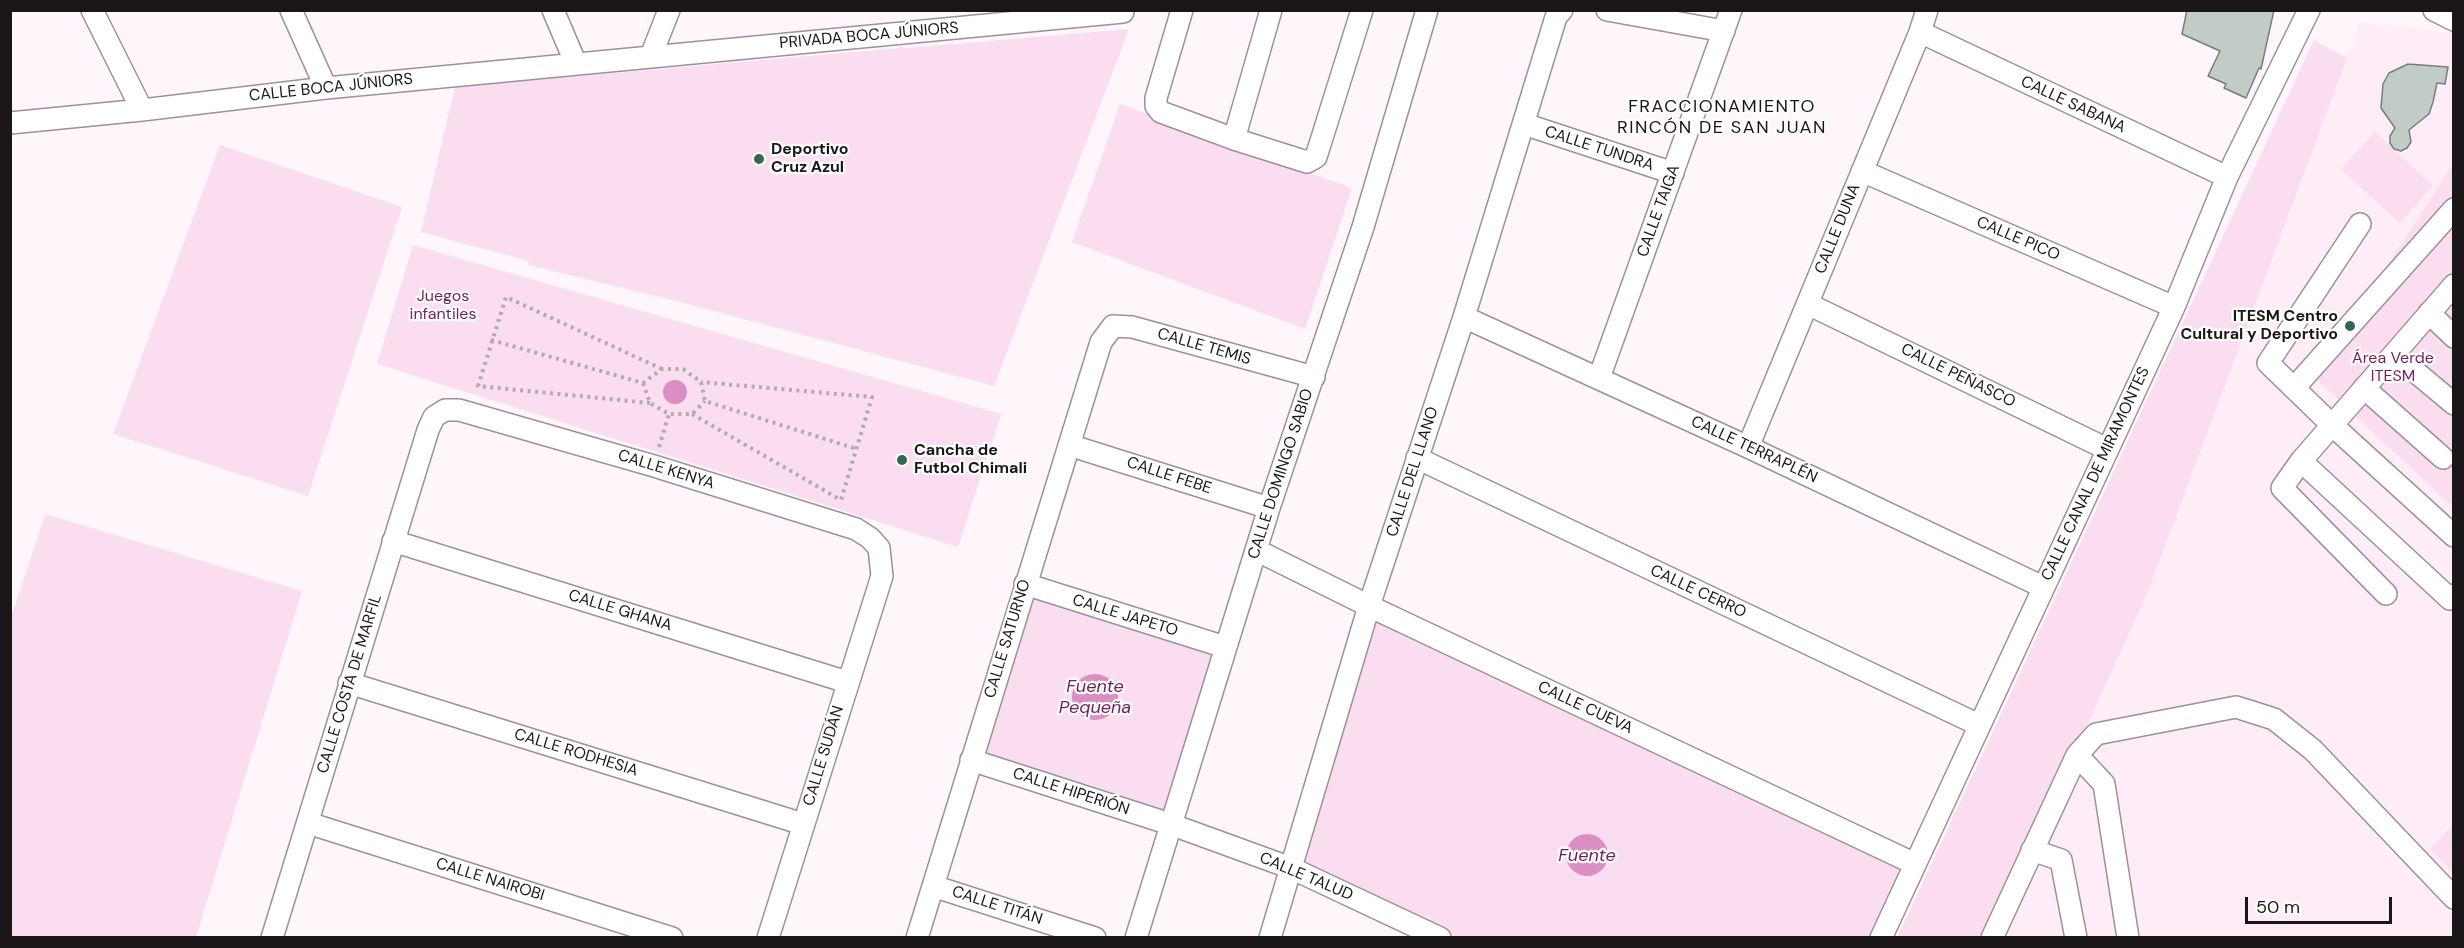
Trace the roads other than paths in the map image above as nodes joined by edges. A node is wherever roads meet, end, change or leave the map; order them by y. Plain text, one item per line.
1 (92, 10) edge
2 (291, 10) edge
3 (553, 10) edge
4 (669, 10) edge
5 (1182, 10) edge
6 (1272, 10) edge
7 (1362, 10) edge
8 (1427, 10) edge
9 (1562, 10) edge
10 (1607, 10) edge
11 (1731, 10) edge
12 (1927, 10) edge
13 (2309, 10) edge
14 (1123, 12) edge
15 (1724, 32) junction
16 (1920, 32) junction
17 (651, 56) junction
18 (576, 64) junction
19 (326, 88) junction
20 (142, 110) junction
21 (10, 123) edge
22 (1524, 124) junction
23 (1233, 139) junction
24 (1862, 171) junction
25 (1673, 173) junction
26 (2227, 177) junction
27 (2454, 209) edge
28 (2360, 224) dead end
29 (2454, 285) edge
30 (1808, 304) junction
31 (2174, 307) junction
32 (2429, 314) junction
33 (1464, 317) junction
34 (2454, 337) edge
35 (1101, 342) joint
36 (2394, 354) junction
37 (1314, 377) junction
38 (1599, 378) junction
39 (2294, 388) junction
40 (2364, 388) junction
41 (2454, 404) edge
42 (2332, 425) junction
43 (428, 429) joint
44 (1069, 445) junction
45 (1748, 447) junction
46 (2107, 449) junction
47 (1418, 458) junction
48 (2443, 458) dead end
49 (2301, 461) junction
50 (1269, 508) junction
51 (2454, 536) edge
52 (393, 541) junction
53 (1256, 550) junction
54 (882, 576) joint
55 (1025, 584) junction
56 (2043, 587) junction
57 (2386, 594) dead end
58 (2454, 595) edge
59 (1369, 606) junction
60 (1225, 647) junction
61 (349, 682) junction
62 (847, 682) junction
63 (1979, 725) junction
64 (2077, 755) junction
65 (971, 760) junction
66 (308, 823) junction
67 (803, 824) junction
68 (1170, 824) junction
69 (2032, 850) junction
70 (1915, 864) junction
71 (1291, 868) junction
72 (933, 886) junction
73 (2454, 898) edge
74 (272, 938) edge
75 (672, 938) edge
76 (768, 938) edge
77 (917, 938) edge
78 (1095, 938) edge
79 (1136, 938) edge
80 (1270, 938) edge
81 (1440, 938) edge
82 (1881, 938) edge
83 (1992, 938) edge
84 (2076, 938) edge
85 (2128, 938) edge

1 - 20 street
2 - 19 street
3 - 18 street
4 - 17 street
5 - 23 street
6 - 23 street
7 - 23 street
8 - 37 street, CALLE DOMINGO SABIO
9 - 22 street, CALLE DEL LLANO
10 - 15 street
11 - 15 street, CALLE TAIGA
12 - 16 street, CALLE DUNA
13 - 26 street, CALLE CANAL DE MIRAMONTES
14 - 17 street, PRIVADA BOCA JÚNIORS
15 - 25 street, CALLE TAIGA
16 - 24 street, CALLE DUNA
16 - 26 street, CALLE SABANA
17 - 18 street, CALLE BOCA JÚNIORS
18 - 19 street, CALLE BOCA JÚNIORS
19 - 20 street, CALLE BOCA JÚNIORS
20 - 21 street, CALLE BOCA JÚNIORS
22 - 25 street, CALLE TUNDRA
22 - 33 street, CALLE DEL LLANO
24 - 30 street, CALLE DUNA
24 - 31 street, CALLE PICO
25 - 38 street, CALLE TAIGA
26 - 31 street, CALLE CANAL DE MIRAMONTES
27 - 39 street
28 - 39 street
29 - 32 street
30 - 45 street, CALLE DUNA
30 - 46 street, CALLE PEÑASCO
31 - 46 street, CALLE CANAL DE MIRAMONTES
32 - 34 street
32 - 36 street
33 - 38 street, CALLE TERRAPLÉN
33 - 47 street, CALLE DEL LLANO
35 - 37 street, CALLE TEMIS
35 - 44 street, CALLE SATURNO
36 - 40 street
36 - 41 street
37 - 50 street, CALLE DOMINGO SABIO
38 - 45 street, CALLE TERRAPLÉN
39 - 42 street
40 - 42 street
40 - 48 street
42 - 49 street
42 - 51 street
43 - 52 street, CALLE COSTA DE MARFIL
43 - 54 street, CALLE KENYA
44 - 50 street, CALLE FEBE
44 - 55 street, CALLE SATURNO
45 - 56 street, CALLE TERRAPLÉN
46 - 56 street, CALLE CANAL DE MIRAMONTES
47 - 59 street, CALLE DEL LLANO
47 - 63 street, CALLE CERRO
49 - 57 street
49 - 58 street
50 - 53 street, CALLE DOMINGO SABIO
52 - 61 street, CALLE COSTA DE MARFIL
52 - 62 street, CALLE GHANA
53 - 59 street, CALLE CUEVA
53 - 60 street, CALLE DOMINGO SABIO
54 - 62 street, CALLE SUDÁN
55 - 60 street, CALLE JAPETO
55 - 65 street, CALLE SATURNO
56 - 63 street, CALLE CANAL DE MIRAMONTES
59 - 70 street, CALLE CUEVA
59 - 71 street, CALLE DEL LLANO
60 - 68 street, CALLE DOMINGO SABIO
61 - 66 street, CALLE COSTA DE MARFIL
61 - 67 street, CALLE RODHESIA
62 - 67 street, CALLE SUDÁN
63 - 70 street, CALLE CANAL DE MIRAMONTES
64 - 69 street
64 - 73 street
64 - 85 street
65 - 68 street, CALLE HIPERIÓN
65 - 72 street, CALLE SATURNO
66 - 74 street, CALLE COSTA DE MARFIL
66 - 75 street, CALLE NAIROBI
67 - 76 street, CALLE SUDÁN
68 - 71 street, CALLE TALUD
68 - 79 street, CALLE DOMINGO SABIO
69 - 83 street
69 - 84 street
70 - 82 street, CALLE CANAL DE MIRAMONTES
71 - 80 street, CALLE DEL LLANO
71 - 81 street, CALLE TALUD
72 - 77 street, CALLE SATURNO
72 - 78 street, CALLE TITÁN

